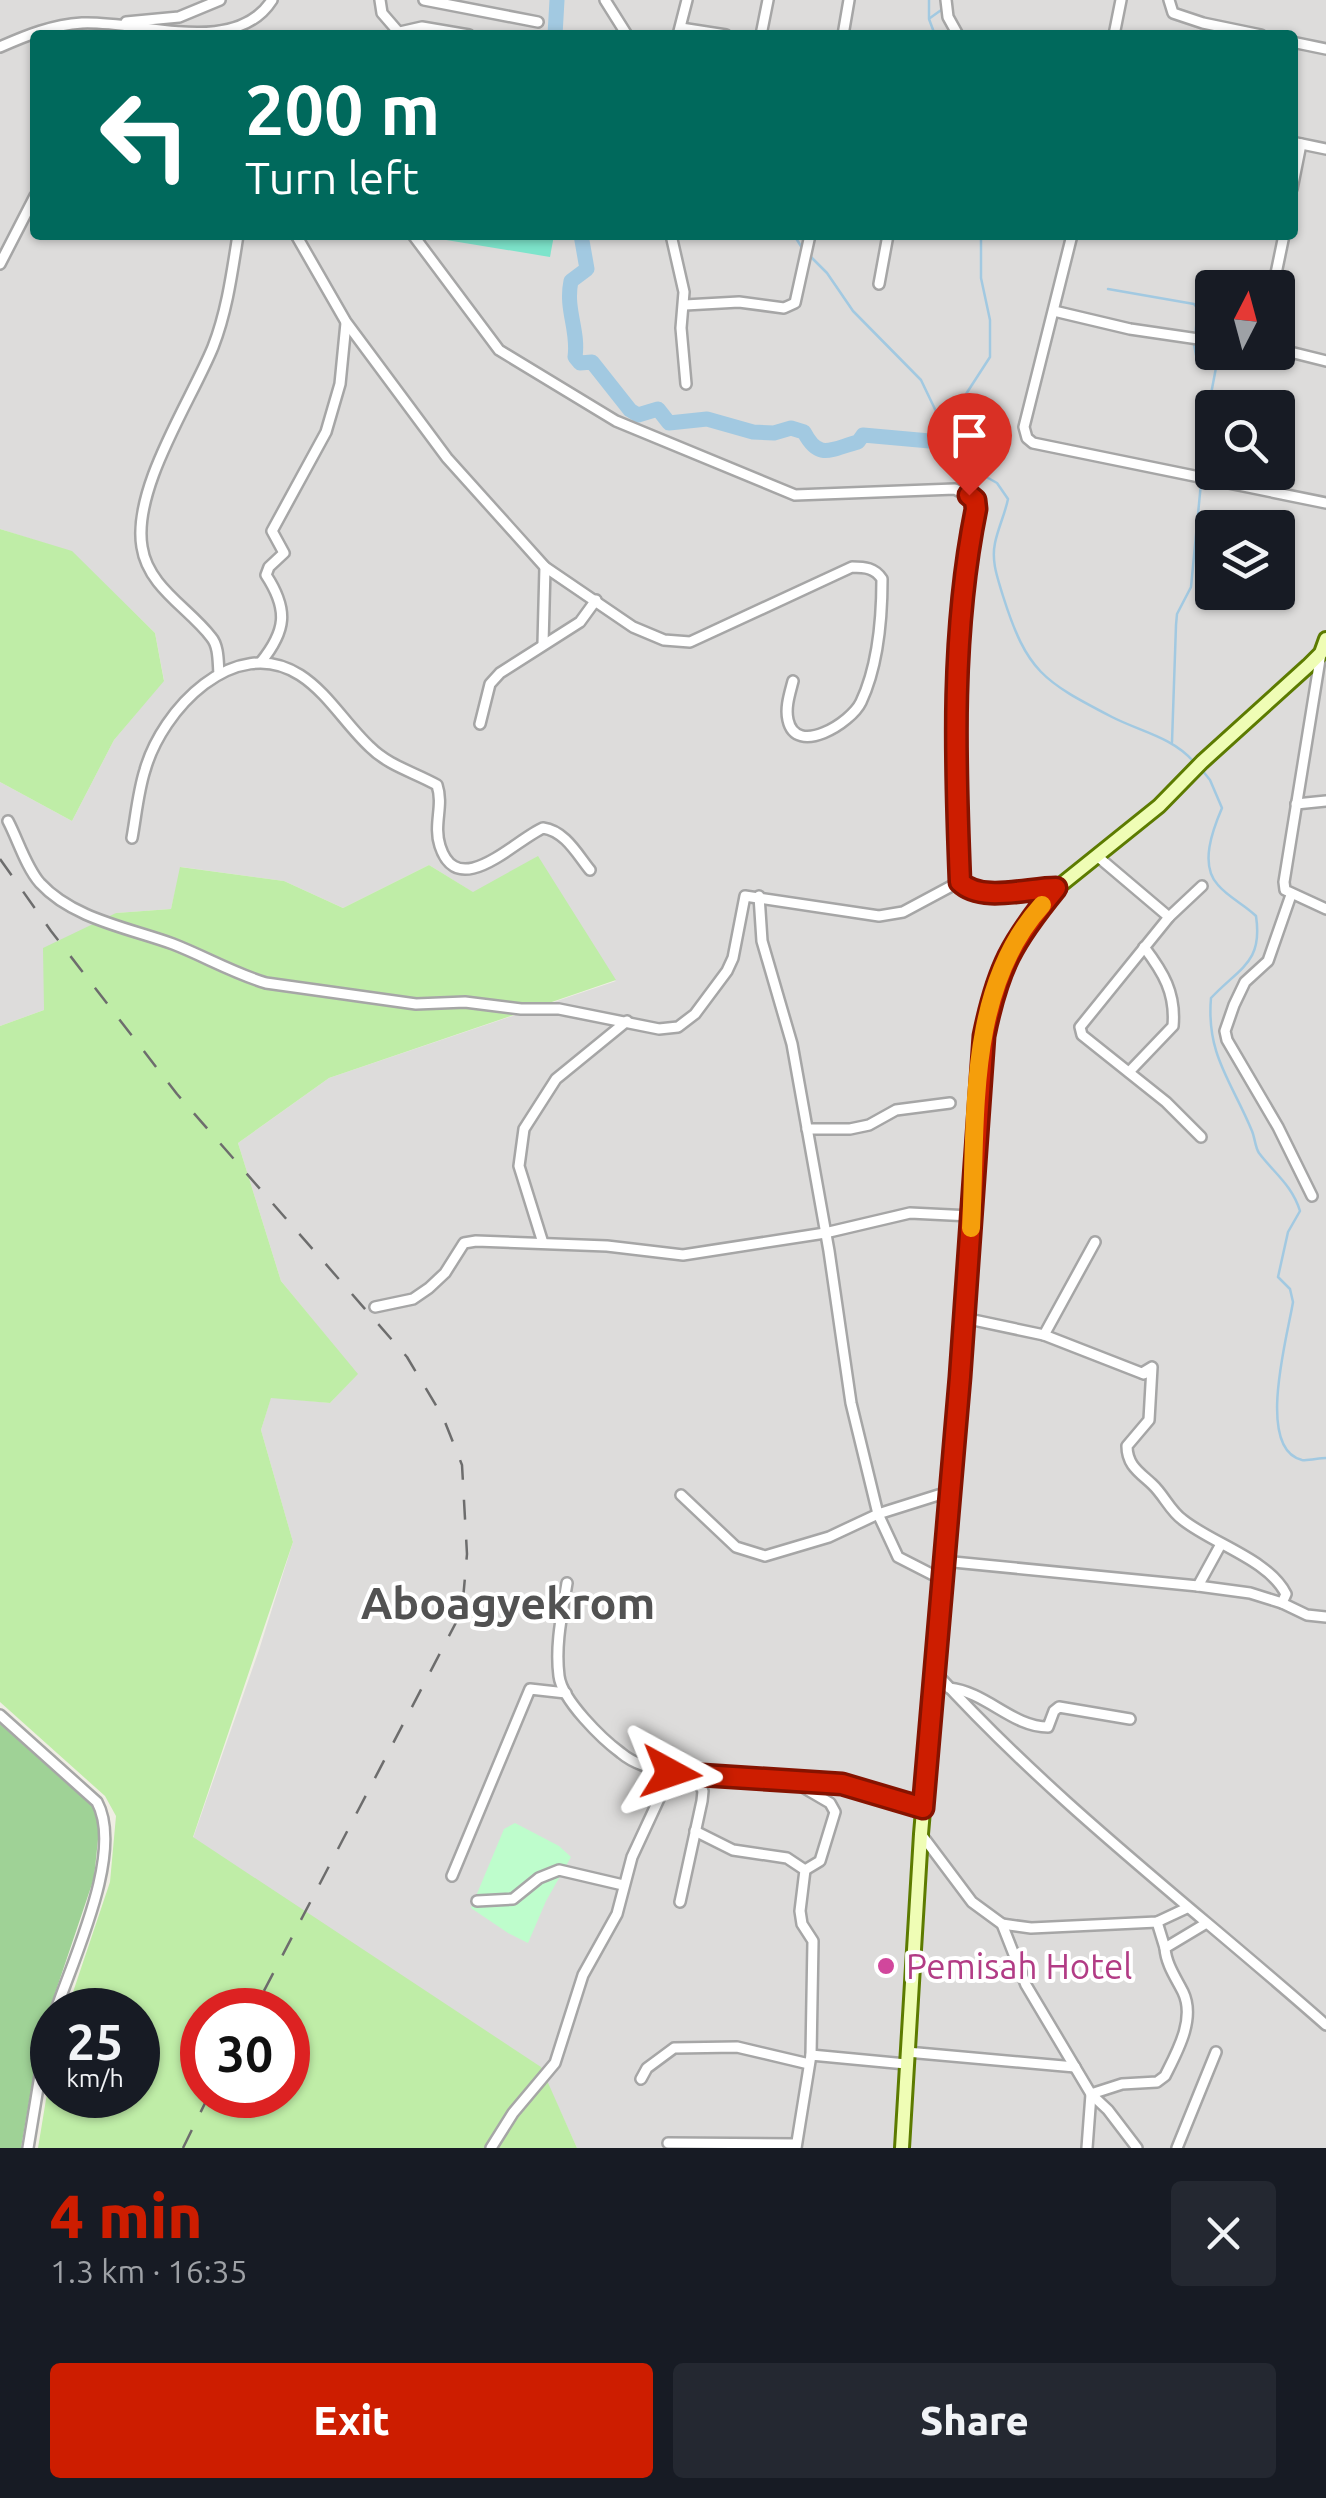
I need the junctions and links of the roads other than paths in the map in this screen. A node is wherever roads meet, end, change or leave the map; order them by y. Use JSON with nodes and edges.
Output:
{"nodes":[{"id":1,"x":220,"y":0,"type":"edge"},
{"id":2,"x":272,"y":0,"type":"edge"},
{"id":3,"x":380,"y":0,"type":"edge"},
{"id":4,"x":424,"y":0,"type":"edge"},
{"id":5,"x":604,"y":0,"type":"edge"},
{"id":6,"x":687,"y":0,"type":"edge"},
{"id":7,"x":768,"y":0,"type":"edge"},
{"id":8,"x":849,"y":0,"type":"edge"},
{"id":9,"x":946,"y":0,"type":"edge"},
{"id":10,"x":1120,"y":0,"type":"edge"},
{"id":11,"x":1169,"y":0,"type":"edge"},
{"id":12,"x":538,"y":22,"type":"dead end"},
{"id":13,"x":113,"y":23,"type":"junction"},
{"id":14,"x":1202,"y":23,"type":"junction"},
{"id":15,"x":44,"y":30,"type":"edge"},
{"id":16,"x":146,"y":30,"type":"edge"},
{"id":17,"x":232,"y":30,"type":"edge"},
{"id":18,"x":397,"y":30,"type":"edge"},
{"id":19,"x":623,"y":30,"type":"edge"},
{"id":20,"x":680,"y":30,"type":"edge"},
{"id":21,"x":762,"y":30,"type":"edge"},
{"id":22,"x":844,"y":30,"type":"edge"},
{"id":23,"x":955,"y":30,"type":"edge"},
{"id":24,"x":1115,"y":30,"type":"edge"},
{"id":25,"x":1201,"y":30,"type":"edge"},
{"id":26,"x":1233,"y":30,"type":"edge"},
{"id":27,"x":30,"y":35,"type":"edge"},
{"id":28,"x":1298,"y":43,"type":"edge"},
{"id":29,"x":0,"y":47,"type":"edge"},
{"id":30,"x":1326,"y":49,"type":"edge"},
{"id":31,"x":1298,"y":143,"type":"edge"},
{"id":32,"x":1326,"y":149,"type":"edge"},
{"id":33,"x":30,"y":206,"type":"edge"},
{"id":34,"x":237,"y":240,"type":"edge"},
{"id":35,"x":299,"y":240,"type":"edge"},
{"id":36,"x":417,"y":240,"type":"edge"},
{"id":37,"x":672,"y":240,"type":"edge"},
{"id":38,"x":809,"y":240,"type":"edge"},
{"id":39,"x":887,"y":240,"type":"edge"},
{"id":40,"x":1071,"y":240,"type":"edge"},
{"id":41,"x":1283,"y":240,"type":"edge"},
{"id":42,"x":0,"y":264,"type":"edge"},
{"id":43,"x":1277,"y":270,"type":"edge"},
{"id":44,"x":879,"y":284,"type":"dead end"},
{"id":45,"x":685,"y":305,"type":"junction"},
{"id":46,"x":1054,"y":311,"type":"junction"},
{"id":47,"x":346,"y":322,"type":"junction"},
{"id":48,"x":1195,"y":339,"type":"edge"},
{"id":49,"x":1295,"y":353,"type":"edge"},
{"id":50,"x":1326,"y":362,"type":"edge"},
{"id":51,"x":686,"y":384,"type":"dead end"},
{"id":52,"x":1326,"y":504,"type":"edge"},
{"id":53,"x":546,"y":567,"type":"junction"},
{"id":54,"x":596,"y":600,"type":"junction"},
{"id":55,"x":543,"y":644,"type":"junction"},
{"id":56,"x":1324,"y":646,"type":"edge"},
{"id":57,"x":260,"y":662,"type":"junction"},
{"id":58,"x":219,"y":674,"type":"junction"},
{"id":59,"x":1322,"y":677,"type":"edge"},
{"id":60,"x":794,"y":681,"type":"dead end"},
{"id":61,"x":1314,"y":709,"type":"junction"},
{"id":62,"x":1326,"y":712,"type":"edge"},
{"id":63,"x":480,"y":724,"type":"dead end"},
{"id":64,"x":1326,"y":801,"type":"edge"},
{"id":65,"x":1296,"y":804,"type":"junction"},
{"id":66,"x":8,"y":822,"type":"dead end"},
{"id":67,"x":132,"y":838,"type":"dead end"},
{"id":68,"x":1096,"y":856,"type":"junction"},
{"id":69,"x":590,"y":870,"type":"dead end"},
{"id":70,"x":960,"y":882,"type":"junction"},
{"id":71,"x":1202,"y":886,"type":"dead end"},
{"id":72,"x":1056,"y":888,"type":"junction"},
{"id":73,"x":1291,"y":895,"type":"junction"},
{"id":74,"x":760,"y":896,"type":"junction"},
{"id":75,"x":1326,"y":909,"type":"edge"},
{"id":76,"x":1169,"y":917,"type":"junction"},
{"id":77,"x":1144,"y":947,"type":"junction"},
{"id":78,"x":627,"y":1022,"type":"junction"},
{"id":79,"x":1129,"y":1072,"type":"junction"},
{"id":80,"x":950,"y":1103,"type":"dead end"},
{"id":81,"x":807,"y":1129,"type":"junction"},
{"id":82,"x":1202,"y":1136,"type":"dead end"},
{"id":83,"x":1312,"y":1196,"type":"dead end"},
{"id":84,"x":971,"y":1216,"type":"junction"},
{"id":85,"x":826,"y":1232,"type":"junction"},
{"id":86,"x":1095,"y":1242,"type":"dead end"},
{"id":87,"x":543,"y":1243,"type":"junction"},
{"id":88,"x":375,"y":1307,"type":"dead end"},
{"id":89,"x":964,"y":1318,"type":"junction"},
{"id":90,"x":1044,"y":1335,"type":"junction"},
{"id":91,"x":951,"y":1491,"type":"junction"},
{"id":92,"x":680,"y":1495,"type":"dead end"},
{"id":93,"x":878,"y":1514,"type":"junction"},
{"id":94,"x":1221,"y":1544,"type":"junction"},
{"id":95,"x":943,"y":1561,"type":"junction"},
{"id":96,"x":941,"y":1580,"type":"junction"},
{"id":97,"x":567,"y":1584,"type":"dead end"},
{"id":98,"x":1198,"y":1586,"type":"junction"},
{"id":99,"x":1282,"y":1603,"type":"junction"},
{"id":100,"x":1326,"y":1617,"type":"edge"},
{"id":101,"x":936,"y":1673,"type":"junction"},
{"id":102,"x":949,"y":1688,"type":"junction"},
{"id":103,"x":566,"y":1692,"type":"junction"},
{"id":104,"x":0,"y":1715,"type":"edge"},
{"id":105,"x":1130,"y":1718,"type":"dead end"},
{"id":106,"x":671,"y":1773,"type":"junction"},
{"id":107,"x":694,"y":1776,"type":"junction"},
{"id":108,"x":792,"y":1780,"type":"junction"},
{"id":109,"x":923,"y":1808,"type":"junction"},
{"id":110,"x":695,"y":1831,"type":"junction"},
{"id":111,"x":920,"y":1834,"type":"junction"},
{"id":112,"x":805,"y":1870,"type":"junction"},
{"id":113,"x":452,"y":1876,"type":"dead end"},
{"id":114,"x":623,"y":1885,"type":"junction"},
{"id":115,"x":477,"y":1901,"type":"dead end"},
{"id":116,"x":680,"y":1902,"type":"dead end"},
{"id":117,"x":1187,"y":1908,"type":"junction"},
{"id":118,"x":1157,"y":1922,"type":"junction"},
{"id":119,"x":1002,"y":1924,"type":"junction"},
{"id":120,"x":1205,"y":1924,"type":"junction"},
{"id":121,"x":1165,"y":1948,"type":"junction"},
{"id":122,"x":63,"y":1988,"type":"edge"},
{"id":123,"x":1326,"y":2025,"type":"edge"},
{"id":124,"x":1216,"y":2052,"type":"dead end"},
{"id":125,"x":907,"y":2058,"type":"junction"},
{"id":126,"x":810,"y":2059,"type":"junction"},
{"id":127,"x":1075,"y":2067,"type":"junction"},
{"id":128,"x":641,"y":2079,"type":"dead end"},
{"id":129,"x":1091,"y":2094,"type":"junction"},
{"id":130,"x":33,"y":2118,"type":"edge"},
{"id":131,"x":668,"y":2143,"type":"dead end"},
{"id":132,"x":796,"y":2146,"type":"edge"},
{"id":133,"x":28,"y":2148,"type":"edge"},
{"id":134,"x":490,"y":2148,"type":"edge"},
{"id":135,"x":902,"y":2148,"type":"edge"},
{"id":136,"x":1087,"y":2148,"type":"edge"},
{"id":137,"x":1137,"y":2148,"type":"edge"},
{"id":138,"x":1177,"y":2148,"type":"edge"}],
"edges":[{"from":1,"to":13,"type":"street"},
{"from":2,"to":17,"type":"street"},
{"from":3,"to":18,"type":"street"},
{"from":4,"to":12,"type":"street"},
{"from":5,"to":19,"type":"street"},
{"from":6,"to":20,"type":"street"},
{"from":7,"to":21,"type":"street"},
{"from":8,"to":22,"type":"street"},
{"from":9,"to":23,"type":"street"},
{"from":10,"to":24,"type":"street"},
{"from":11,"to":14,"type":"street"},
{"from":13,"to":15,"type":"street"},
{"from":13,"to":16,"type":"street"},
{"from":14,"to":25,"type":"street"},
{"from":14,"to":26,"type":"street"},
{"from":27,"to":29,"type":"street"},
{"from":28,"to":30,"type":"street"},
{"from":31,"to":32,"type":"street"},
{"from":33,"to":42,"type":"street"},
{"from":34,"to":58,"type":"street"},
{"from":35,"to":47,"type":"street"},
{"from":36,"to":70,"type":"street"},
{"from":37,"to":45,"type":"street"},
{"from":38,"to":45,"type":"street"},
{"from":39,"to":44,"type":"street"},
{"from":40,"to":46,"type":"street"},
{"from":41,"to":43,"type":"street"},
{"from":45,"to":51,"type":"street"},
{"from":46,"to":48,"type":"street"},
{"from":46,"to":52,"type":"street"},
{"from":47,"to":53,"type":"street"},
{"from":47,"to":57,"type":"street"},
{"from":49,"to":50,"type":"street"},
{"from":53,"to":54,"type":"street"},
{"from":53,"to":55,"type":"street"},
{"from":54,"to":55,"type":"street"},
{"from":54,"to":60,"type":"street"},
{"from":55,"to":63,"type":"street"},
{"from":56,"to":59,"type":"street"},
{"from":56,"to":68,"type":"street"},
{"from":57,"to":58,"type":"street"},
{"from":57,"to":69,"type":"street"},
{"from":58,"to":67,"type":"street"},
{"from":59,"to":61,"type":"street"},
{"from":61,"to":62,"type":"street"},
{"from":61,"to":65,"type":"street"},
{"from":64,"to":65,"type":"street"},
{"from":65,"to":73,"type":"street"},
{"from":66,"to":78,"type":"street"},
{"from":68,"to":72,"type":"street"},
{"from":68,"to":76,"type":"street"},
{"from":70,"to":72,"type":"street"},
{"from":70,"to":74,"type":"street"},
{"from":71,"to":76,"type":"street"},
{"from":72,"to":84,"type":"street"},
{"from":73,"to":75,"type":"street"},
{"from":73,"to":83,"type":"street"},
{"from":74,"to":78,"type":"street"},
{"from":74,"to":81,"type":"street"},
{"from":76,"to":77,"type":"street"},
{"from":77,"to":79,"type":"street"},
{"from":77,"to":79,"type":"street"},
{"from":78,"to":87,"type":"street"},
{"from":79,"to":82,"type":"street"},
{"from":80,"to":81,"type":"street"},
{"from":81,"to":85,"type":"street"},
{"from":84,"to":85,"type":"street"},
{"from":84,"to":89,"type":"street"},
{"from":85,"to":87,"type":"street"},
{"from":85,"to":93,"type":"street"},
{"from":86,"to":90,"type":"street"},
{"from":87,"to":88,"type":"street"},
{"from":89,"to":90,"type":"street"},
{"from":89,"to":91,"type":"street"},
{"from":90,"to":94,"type":"street"},
{"from":91,"to":93,"type":"street"},
{"from":91,"to":95,"type":"street"},
{"from":92,"to":93,"type":"street"},
{"from":93,"to":96,"type":"street"},
{"from":94,"to":98,"type":"street"},
{"from":94,"to":99,"type":"street"},
{"from":95,"to":96,"type":"street"},
{"from":95,"to":98,"type":"street"},
{"from":96,"to":101,"type":"street"},
{"from":97,"to":103,"type":"street"},
{"from":98,"to":99,"type":"street"},
{"from":99,"to":100,"type":"street"},
{"from":101,"to":102,"type":"street"},
{"from":101,"to":109,"type":"street"},
{"from":102,"to":105,"type":"street"},
{"from":102,"to":117,"type":"street"},
{"from":103,"to":106,"type":"street"},
{"from":103,"to":113,"type":"street"},
{"from":104,"to":122,"type":"street"},
{"from":106,"to":107,"type":"street"},
{"from":106,"to":114,"type":"street"},
{"from":107,"to":108,"type":"street"},
{"from":107,"to":110,"type":"street"},
{"from":108,"to":109,"type":"street"},
{"from":108,"to":112,"type":"street"},
{"from":109,"to":111,"type":"street"},
{"from":110,"to":112,"type":"street"},
{"from":110,"to":116,"type":"street"},
{"from":111,"to":119,"type":"street"},
{"from":111,"to":125,"type":"street"},
{"from":112,"to":126,"type":"street"},
{"from":114,"to":115,"type":"street"},
{"from":114,"to":134,"type":"street"},
{"from":117,"to":118,"type":"street"},
{"from":117,"to":120,"type":"street"},
{"from":118,"to":119,"type":"street"},
{"from":118,"to":121,"type":"street"},
{"from":119,"to":127,"type":"street"},
{"from":120,"to":121,"type":"street"},
{"from":120,"to":123,"type":"street"},
{"from":121,"to":129,"type":"street"},
{"from":124,"to":138,"type":"street"},
{"from":125,"to":126,"type":"street"},
{"from":125,"to":127,"type":"street"},
{"from":125,"to":135,"type":"street"},
{"from":126,"to":128,"type":"street"},
{"from":126,"to":132,"type":"street"},
{"from":127,"to":129,"type":"street"},
{"from":129,"to":136,"type":"street"},
{"from":129,"to":137,"type":"street"},
{"from":130,"to":133,"type":"street"},
{"from":131,"to":132,"type":"street"}]}
